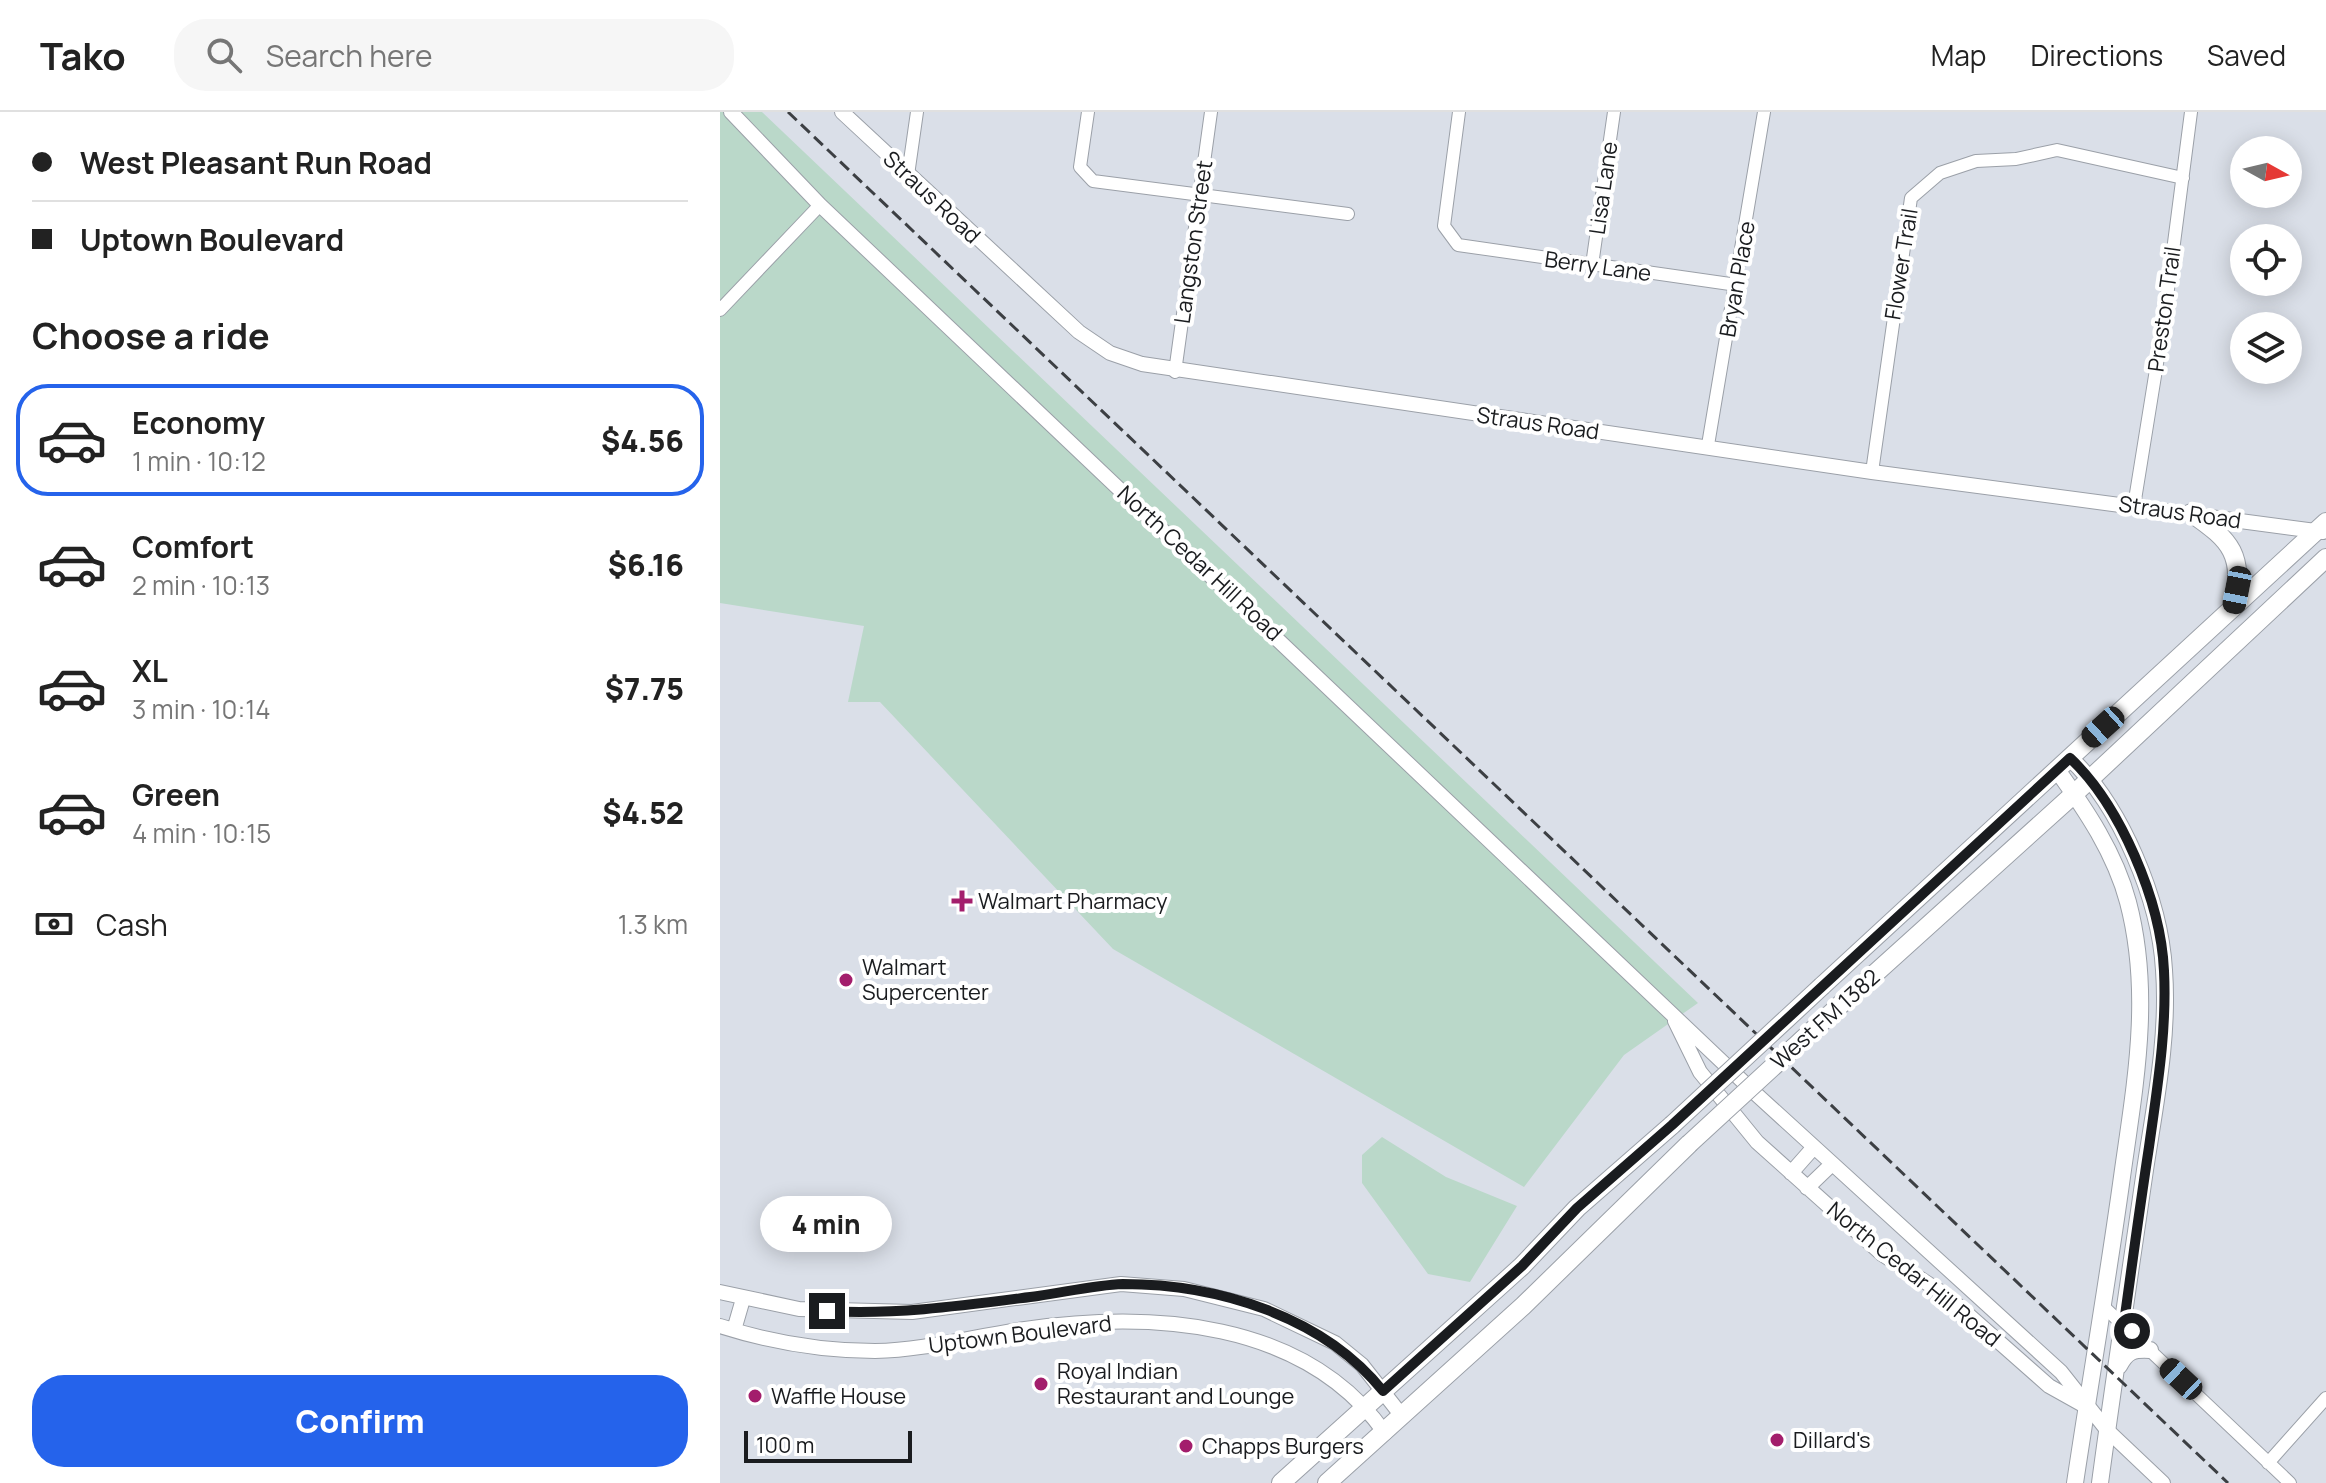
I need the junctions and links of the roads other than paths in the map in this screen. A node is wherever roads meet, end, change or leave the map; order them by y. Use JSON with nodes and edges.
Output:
{"nodes":[{"id":1,"x":731,"y":112,"type":"edge"},
{"id":2,"x":842,"y":112,"type":"edge"},
{"id":3,"x":917,"y":112,"type":"edge"},
{"id":4,"x":1088,"y":112,"type":"edge"},
{"id":5,"x":1211,"y":112,"type":"edge"},
{"id":6,"x":1459,"y":112,"type":"edge"},
{"id":7,"x":1614,"y":112,"type":"edge"},
{"id":8,"x":1764,"y":112,"type":"edge"},
{"id":9,"x":2191,"y":112,"type":"edge"},
{"id":10,"x":908,"y":175,"type":"junction"},
{"id":11,"x":2183,"y":178,"type":"junction"},
{"id":12,"x":1200,"y":195,"type":"junction"},
{"id":13,"x":820,"y":205,"type":"junction"},
{"id":14,"x":1348,"y":214,"type":"dead end"},
{"id":15,"x":1592,"y":265,"type":"junction"},
{"id":16,"x":1737,"y":285,"type":"junction"},
{"id":17,"x":720,"y":310,"type":"edge"},
{"id":18,"x":1175,"y":372,"type":"junction"},
{"id":19,"x":1708,"y":445,"type":"junction"},
{"id":20,"x":1872,"y":472,"type":"junction"},
{"id":21,"x":2134,"y":506,"type":"junction"},
{"id":22,"x":2191,"y":513,"type":"junction"},
{"id":23,"x":2323,"y":528,"type":"edge"},
{"id":24,"x":2326,"y":558,"type":"edge"},
{"id":25,"x":2234,"y":606,"type":"junction"},
{"id":26,"x":2063,"y":764,"type":"junction"},
{"id":27,"x":2091,"y":777,"type":"junction"},
{"id":28,"x":2074,"y":794,"type":"junction"},
{"id":29,"x":1670,"y":1011,"type":"junction"},
{"id":30,"x":1814,"y":1147,"type":"junction"},
{"id":31,"x":1832,"y":1164,"type":"junction"},
{"id":32,"x":1791,"y":1173,"type":"junction"},
{"id":33,"x":1807,"y":1188,"type":"junction"},
{"id":34,"x":720,"y":1292,"type":"edge"},
{"id":35,"x":743,"y":1299,"type":"junction"},
{"id":36,"x":2104,"y":1307,"type":"junction"},
{"id":37,"x":2124,"y":1323,"type":"junction"},
{"id":38,"x":727,"y":1328,"type":"edge"},
{"id":39,"x":2150,"y":1350,"type":"junction"},
{"id":40,"x":2114,"y":1375,"type":"junction"},
{"id":41,"x":1383,"y":1391,"type":"junction"},
{"id":42,"x":2326,"y":1398,"type":"edge"},
{"id":43,"x":1366,"y":1406,"type":"junction"},
{"id":44,"x":2086,"y":1407,"type":"junction"},
{"id":45,"x":1402,"y":1416,"type":"junction"},
{"id":46,"x":2107,"y":1430,"type":"junction"},
{"id":47,"x":1385,"y":1433,"type":"junction"},
{"id":48,"x":2268,"y":1463,"type":"junction"},
{"id":49,"x":1281,"y":1483,"type":"edge"},
{"id":50,"x":1327,"y":1483,"type":"edge"},
{"id":51,"x":2075,"y":1483,"type":"edge"},
{"id":52,"x":2100,"y":1483,"type":"edge"},
{"id":53,"x":2163,"y":1483,"type":"edge"},
{"id":54,"x":2290,"y":1483,"type":"edge"}],
"edges":[{"from":1,"to":13,"type":"street","name":"North Cedar Hill Road"},
{"from":2,"to":10,"type":"street","name":"Straus Road"},
{"from":3,"to":10,"type":"street"},
{"from":4,"to":12,"type":"street"},
{"from":5,"to":12,"type":"street","name":"Langston Street"},
{"from":6,"to":15,"type":"street","name":"Berry Lane"},
{"from":7,"to":15,"type":"street","name":"Lisa Lane"},
{"from":8,"to":16,"type":"street","name":"Bryan Place"},
{"from":9,"to":11,"type":"street","name":"Preston Trail"},
{"from":10,"to":18,"type":"street","name":"Straus Road"},
{"from":11,"to":20,"type":"street","name":"Flower Trail"},
{"from":11,"to":21,"type":"street","name":"Preston Trail"},
{"from":12,"to":14,"type":"street"},
{"from":12,"to":18,"type":"street","name":"Langston Street"},
{"from":13,"to":17,"type":"street"},
{"from":13,"to":29,"type":"street","name":"North Cedar Hill Road"},
{"from":15,"to":16,"type":"street","name":"Berry Lane"},
{"from":16,"to":19,"type":"street","name":"Bryan Place"},
{"from":18,"to":19,"type":"street","name":"Straus Road"},
{"from":19,"to":20,"type":"street","name":"Straus Road"},
{"from":20,"to":21,"type":"street","name":"Straus Road"},
{"from":21,"to":22,"type":"street","name":"Straus Road"},
{"from":22,"to":23,"type":"street","name":"Straus Road"},
{"from":22,"to":25,"type":"main road"},
{"from":23,"to":25,"type":"main road","name":"West FM 1382"},
{"from":24,"to":27,"type":"main road","name":"West FM 1382"},
{"from":25,"to":26,"type":"main road","name":"West FM 1382"},
{"from":26,"to":27,"type":"main road"},
{"from":26,"to":28,"type":"main road"},
{"from":26,"to":41,"type":"main road","name":"West FM 1382","bridge":true},
{"from":27,"to":28,"type":"main road","name":"West FM 1382"},
{"from":27,"to":37,"type":"main road"},
{"from":28,"to":36,"type":"main road"},
{"from":28,"to":45,"type":"main road","name":"West FM 1382","bridge":true},
{"from":29,"to":30,"type":"street","name":"North Cedar Hill Road"},
{"from":29,"to":32,"type":"street","name":"North Cedar Hill Road"},
{"from":30,"to":31,"type":"street","name":"North Cedar Hill Road"},
{"from":30,"to":32,"type":"street"},
{"from":31,"to":33,"type":"street"},
{"from":31,"to":44,"type":"street","name":"North Cedar Hill Road"},
{"from":32,"to":33,"type":"street","name":"North Cedar Hill Road"},
{"from":33,"to":44,"type":"street","name":"North Cedar Hill Road"},
{"from":34,"to":35,"type":"street","name":"Uptown Boulevard"},
{"from":35,"to":38,"type":"street"},
{"from":35,"to":41,"type":"street","name":"Uptown Boulevard"},
{"from":36,"to":37,"type":"street"},
{"from":36,"to":44,"type":"main road"},
{"from":37,"to":39,"type":"street"},
{"from":37,"to":40,"type":"main road"},
{"from":38,"to":43,"type":"street","name":"Uptown Boulevard"},
{"from":39,"to":40,"type":"main road"},
{"from":39,"to":48,"type":"street"},
{"from":40,"to":46,"type":"main road"},
{"from":41,"to":43,"type":"main road","name":"West FM 1382"},
{"from":41,"to":45,"type":"street","name":"Uptown Boulevard"},
{"from":42,"to":48,"type":"street"},
{"from":43,"to":47,"type":"street","name":"Uptown Boulevard"},
{"from":43,"to":49,"type":"main road","name":"West FM 1382"},
{"from":44,"to":46,"type":"street","name":"North Cedar Hill Road"},
{"from":44,"to":51,"type":"main road"},
{"from":45,"to":47,"type":"main road","name":"West FM 1382"},
{"from":46,"to":52,"type":"main road"},
{"from":46,"to":53,"type":"street","name":"North Cedar Hill Road"},
{"from":47,"to":50,"type":"main road","name":"West FM 1382"},
{"from":48,"to":54,"type":"street"}]}
